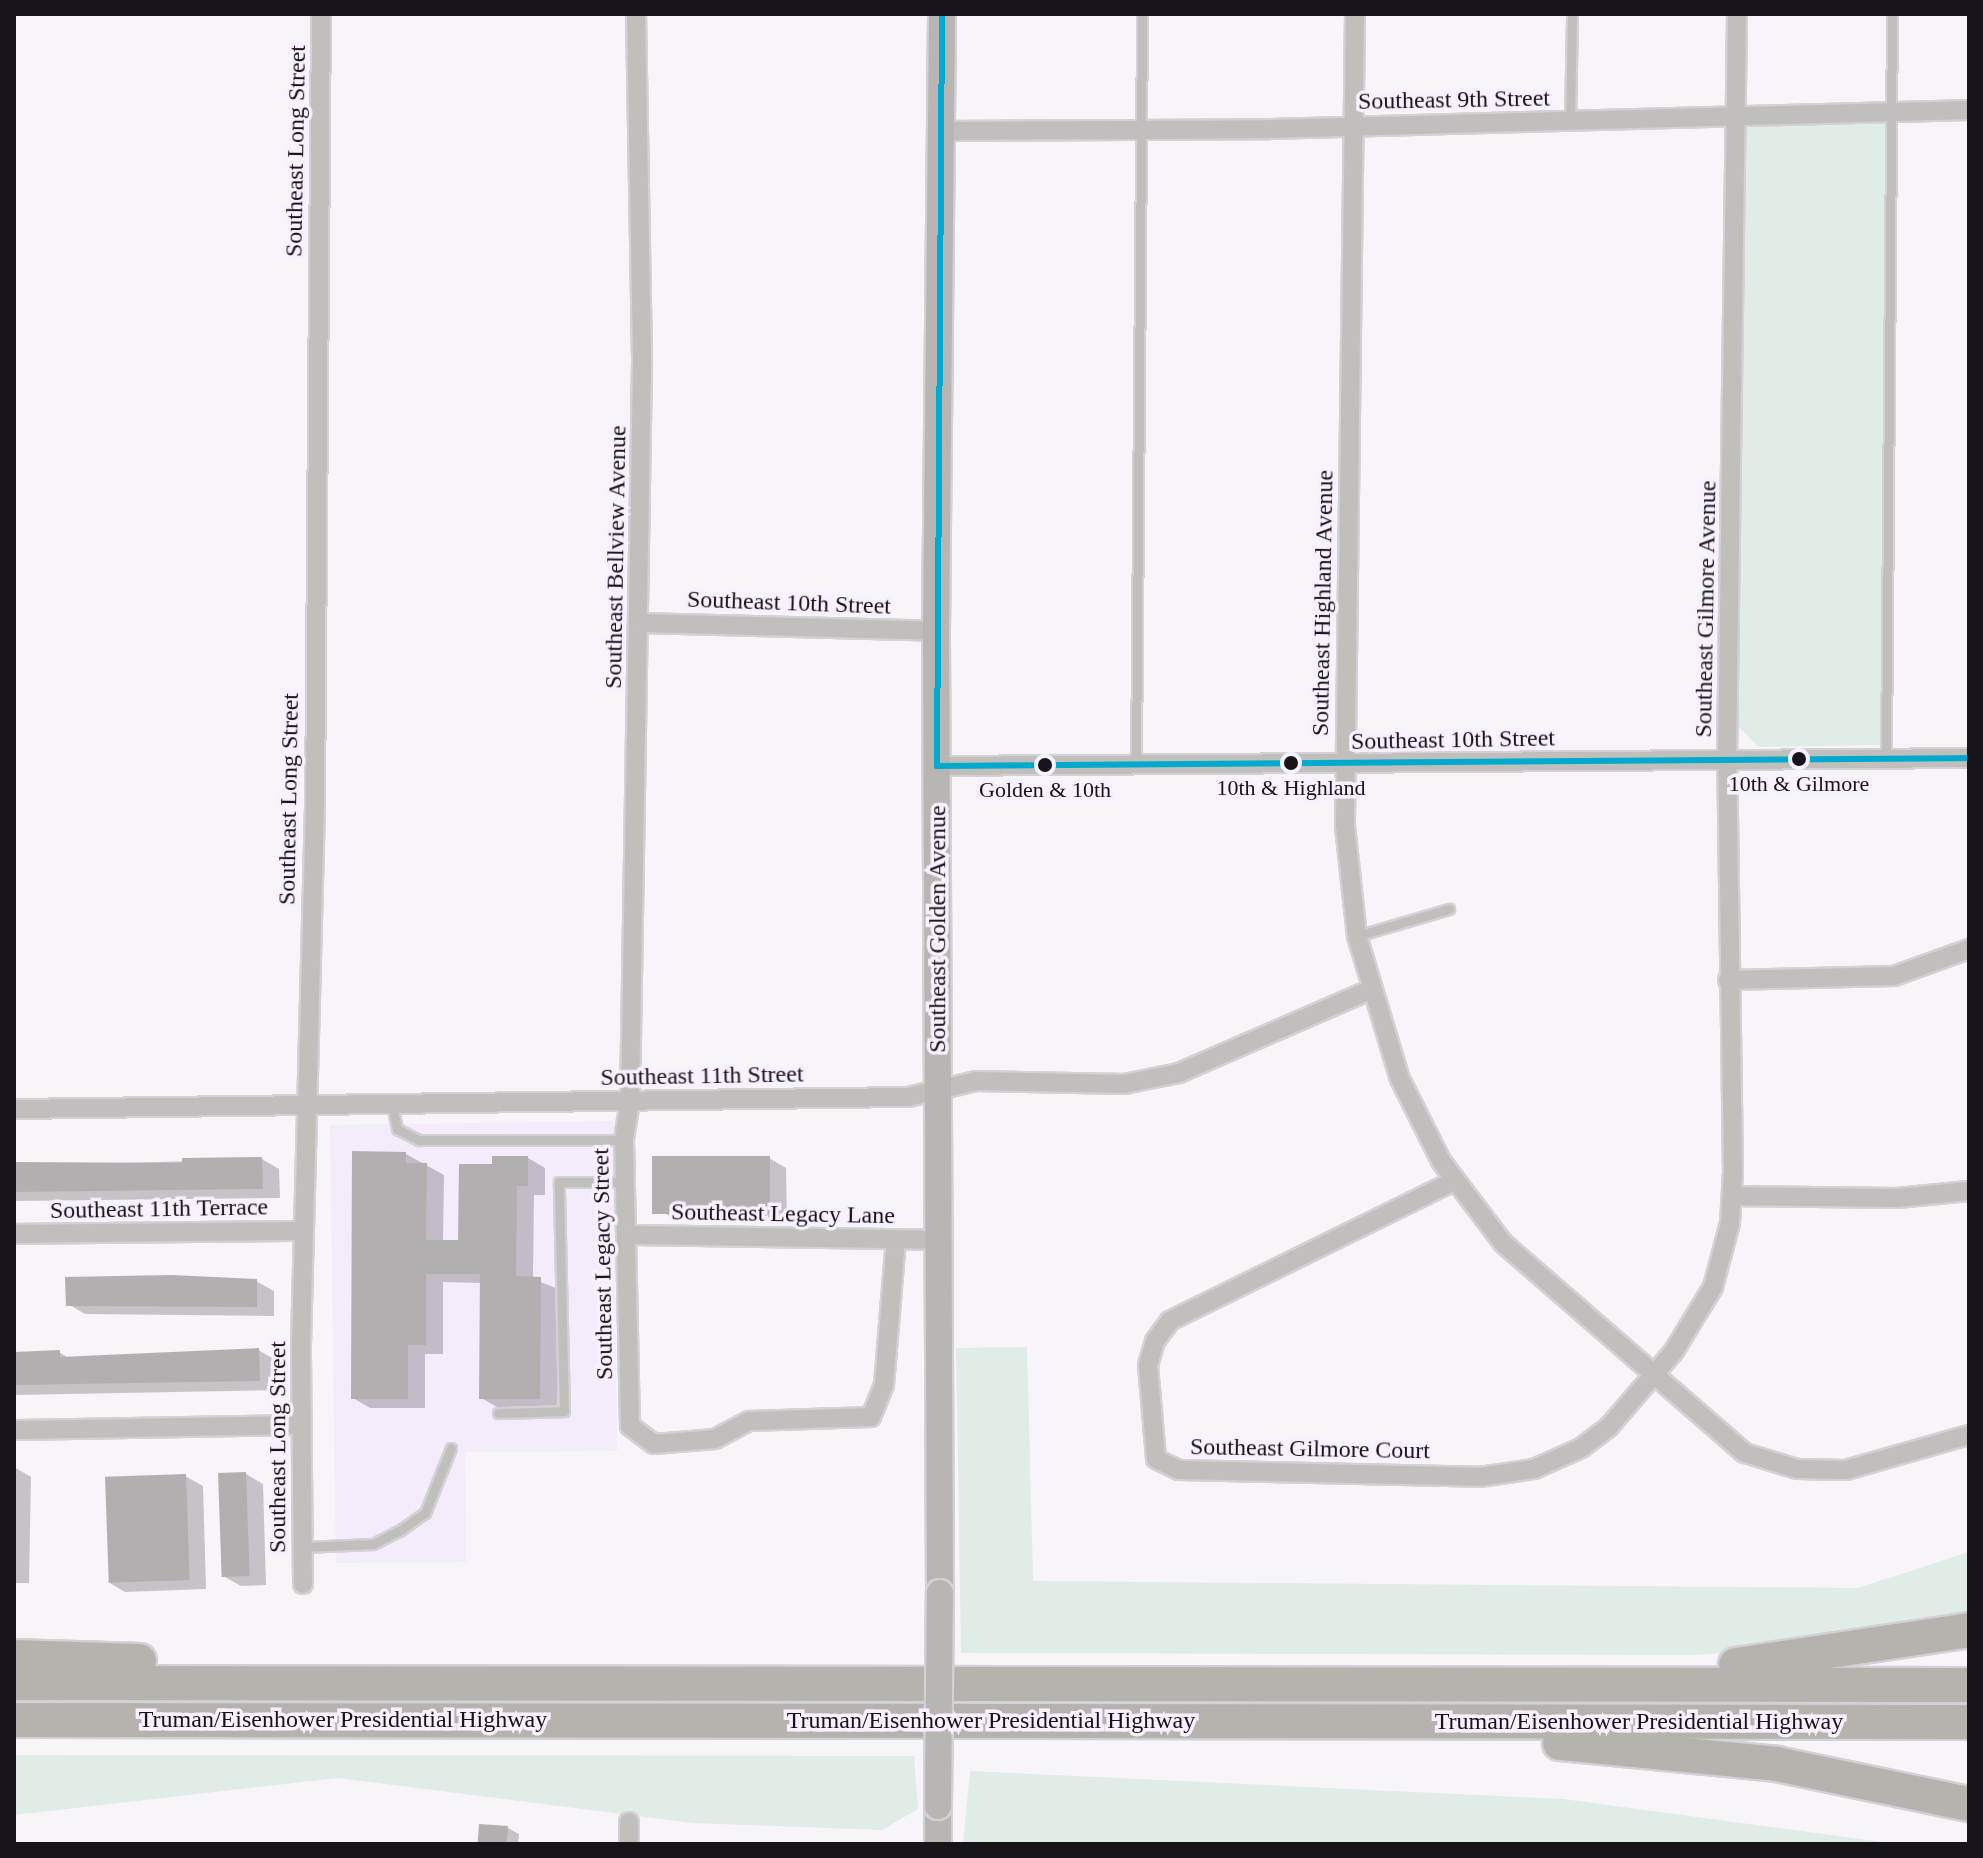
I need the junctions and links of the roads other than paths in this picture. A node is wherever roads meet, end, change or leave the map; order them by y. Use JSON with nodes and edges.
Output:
{"nodes":[{"id":1,"x":321,"y":14,"type":"edge"},
{"id":2,"x":636,"y":14,"type":"edge"},
{"id":3,"x":942,"y":14,"type":"edge"},
{"id":4,"x":1142,"y":14,"type":"edge"},
{"id":5,"x":1355,"y":14,"type":"edge"},
{"id":6,"x":1572,"y":14,"type":"edge"},
{"id":7,"x":1737,"y":14,"type":"edge"},
{"id":8,"x":1892,"y":14,"type":"edge"},
{"id":9,"x":1969,"y":110,"type":"edge"},
{"id":10,"x":1889,"y":112,"type":"junction"},
{"id":11,"x":1736,"y":117,"type":"junction"},
{"id":12,"x":1570,"y":121,"type":"junction"},
{"id":13,"x":1354,"y":127,"type":"junction"},
{"id":14,"x":1142,"y":130,"type":"junction"},
{"id":15,"x":940,"y":131,"type":"junction"},
{"id":16,"x":640,"y":623,"type":"junction"},
{"id":17,"x":936,"y":631,"type":"junction"},
{"id":18,"x":1886,"y":758,"type":"junction"},
{"id":19,"x":1969,"y":758,"type":"edge"},
{"id":20,"x":1727,"y":759,"type":"junction"},
{"id":21,"x":1136,"y":765,"type":"junction"},
{"id":22,"x":1344,"y":765,"type":"junction"},
{"id":23,"x":937,"y":766,"type":"junction"},
{"id":24,"x":1449,"y":909,"type":"dead end"},
{"id":25,"x":1357,"y":936,"type":"junction"},
{"id":26,"x":1969,"y":949,"type":"edge"},
{"id":27,"x":1728,"y":980,"type":"junction"},
{"id":28,"x":1370,"y":990,"type":"junction"},
{"id":29,"x":939,"y":1091,"type":"junction"},
{"id":30,"x":630,"y":1101,"type":"junction"},
{"id":31,"x":392,"y":1105,"type":"junction"},
{"id":32,"x":305,"y":1106,"type":"junction"},
{"id":33,"x":14,"y":1109,"type":"edge"},
{"id":34,"x":624,"y":1140,"type":"junction"},
{"id":35,"x":1454,"y":1181,"type":"junction"},
{"id":36,"x":625,"y":1182,"type":"junction"},
{"id":37,"x":1969,"y":1191,"type":"edge"},
{"id":38,"x":1733,"y":1196,"type":"junction"},
{"id":39,"x":304,"y":1231,"type":"junction"},
{"id":40,"x":14,"y":1234,"type":"edge"},
{"id":41,"x":626,"y":1235,"type":"junction"},
{"id":42,"x":896,"y":1240,"type":"junction"},
{"id":43,"x":940,"y":1240,"type":"junction"},
{"id":44,"x":1652,"y":1376,"type":"junction"},
{"id":45,"x":498,"y":1413,"type":"dead end"},
{"id":46,"x":302,"y":1425,"type":"junction"},
{"id":47,"x":14,"y":1430,"type":"edge"},
{"id":48,"x":1969,"y":1435,"type":"edge"},
{"id":49,"x":451,"y":1448,"type":"dead end"},
{"id":50,"x":303,"y":1547,"type":"junction"},
{"id":51,"x":303,"y":1584,"type":"dead end"},
{"id":52,"x":1969,"y":1630,"type":"edge"},
{"id":53,"x":14,"y":1657,"type":"edge"},
{"id":54,"x":14,"y":1683,"type":"edge"},
{"id":55,"x":390,"y":1683,"type":"junction"},
{"id":56,"x":1498,"y":1685,"type":"junction"},
{"id":57,"x":1969,"y":1685,"type":"edge"},
{"id":58,"x":14,"y":1720,"type":"edge"},
{"id":59,"x":1260,"y":1721,"type":"junction"},
{"id":60,"x":1969,"y":1722,"type":"edge"},
{"id":61,"x":1969,"y":1804,"type":"edge"},
{"id":62,"x":629,"y":1822,"type":"dead end"},
{"id":63,"x":629,"y":1844,"type":"edge"},
{"id":64,"x":938,"y":1844,"type":"edge"}],
"edges":[{"from":1,"to":32,"type":"street","name":"Southeast Long Street"},
{"from":2,"to":16,"type":"street","name":"Southeast Bellview Avenue"},
{"from":3,"to":15,"type":"street","name":"Southeast Golden Avenue"},
{"from":4,"to":14,"type":"lane"},
{"from":5,"to":13,"type":"street","name":"Southeast Highland Avenue"},
{"from":6,"to":12,"type":"lane"},
{"from":7,"to":11,"type":"street","name":"Southeast Gilmore Avenue"},
{"from":8,"to":10,"type":"lane"},
{"from":9,"to":10,"type":"street","name":"Southeast 9th Street"},
{"from":10,"to":11,"type":"street","name":"Southeast 9th Street"},
{"from":10,"to":18,"type":"lane"},
{"from":11,"to":12,"type":"street","name":"Southeast 9th Street"},
{"from":11,"to":20,"type":"street","name":"Southeast Gilmore Avenue"},
{"from":12,"to":13,"type":"street","name":"Southeast 9th Street"},
{"from":13,"to":14,"type":"street","name":"Southeast 9th Street"},
{"from":13,"to":22,"type":"street","name":"Southeast Highland Avenue"},
{"from":14,"to":15,"type":"street","name":"Southeast 9th Street"},
{"from":14,"to":21,"type":"lane"},
{"from":15,"to":17,"type":"street","name":"Southeast Golden Avenue"},
{"from":16,"to":17,"type":"street","name":"Southeast 10th Street"},
{"from":16,"to":30,"type":"street","name":"Southeast Bellview Avenue"},
{"from":17,"to":23,"type":"street","name":"Southeast Golden Avenue"},
{"from":18,"to":19,"type":"street","name":"Southeast 10th Street"},
{"from":18,"to":20,"type":"street","name":"Southeast 10th Street"},
{"from":20,"to":22,"type":"street","name":"Southeast 10th Street"},
{"from":20,"to":27,"type":"street","name":"Southeast Gilmore Avenue"},
{"from":21,"to":22,"type":"street","name":"Southeast 10th Street"},
{"from":21,"to":23,"type":"street","name":"Southeast 10th Street"},
{"from":22,"to":25,"type":"street","name":"Southeast Highland Avenue"},
{"from":23,"to":29,"type":"street","name":"Southeast Golden Avenue"},
{"from":24,"to":25,"type":"lane"},
{"from":25,"to":28,"type":"street","name":"Southeast Highland Avenue"},
{"from":26,"to":27,"type":"street"},
{"from":27,"to":38,"type":"street","name":"Southeast Gilmore Avenue"},
{"from":28,"to":29,"type":"street","name":"Southeast 11th Street"},
{"from":28,"to":35,"type":"street","name":"Southeast Highland Avenue"},
{"from":29,"to":30,"type":"street","name":"Southeast 11th Street"},
{"from":29,"to":43,"type":"street","name":"Southeast Golden Avenue"},
{"from":30,"to":31,"type":"street","name":"Southeast 11th Street"},
{"from":30,"to":34,"type":"street","name":"Southeast Legacy Street"},
{"from":31,"to":32,"type":"street","name":"Southeast 11th Street"},
{"from":31,"to":34,"type":"lane"},
{"from":32,"to":33,"type":"street","name":"Southeast 11th Street"},
{"from":32,"to":39,"type":"street","name":"Southeast Long Street"},
{"from":34,"to":36,"type":"street","name":"Southeast Legacy Street"},
{"from":35,"to":44,"type":"street","name":"Southeast Highland Avenue"},
{"from":35,"to":44,"type":"street","name":"Southeast Gilmore Court"},
{"from":36,"to":41,"type":"street","name":"Southeast Legacy Street"},
{"from":36,"to":45,"type":"lane"},
{"from":37,"to":38,"type":"street"},
{"from":38,"to":44,"type":"street","name":"Southeast Gilmore Avenue"},
{"from":39,"to":40,"type":"street","name":"Southeast 11th Terrace"},
{"from":39,"to":46,"type":"street","name":"Southeast Long Street"},
{"from":41,"to":42,"type":"street","name":"Southeast Legacy Lane"},
{"from":41,"to":42,"type":"street","name":"Southeast Legacy Street"},
{"from":42,"to":43,"type":"street","name":"Southeast Legacy Lane"},
{"from":43,"to":64,"type":"street","name":"Southeast Golden Avenue","bridge":true},
{"from":44,"to":48,"type":"street","name":"Southeast Highland Avenue"},
{"from":46,"to":47,"type":"street"},
{"from":46,"to":50,"type":"street","name":"Southeast Long Street"},
{"from":49,"to":50,"type":"lane"},
{"from":50,"to":51,"type":"street","name":"Southeast Long Street"},
{"from":52,"to":56,"type":"highway"},
{"from":53,"to":55,"type":"highway"},
{"from":54,"to":55,"type":"highway","name":"Truman/Eisenhower Presidential Highway"},
{"from":55,"to":56,"type":"highway","name":"Truman/Eisenhower Presidential Highway"},
{"from":56,"to":57,"type":"highway","name":"Truman/Eisenhower Presidential Highway"},
{"from":58,"to":59,"type":"highway","name":"Truman/Eisenhower Presidential Highway"},
{"from":59,"to":60,"type":"highway","name":"Truman/Eisenhower Presidential Highway"},
{"from":59,"to":61,"type":"highway"},
{"from":62,"to":63,"type":"street"}]}
